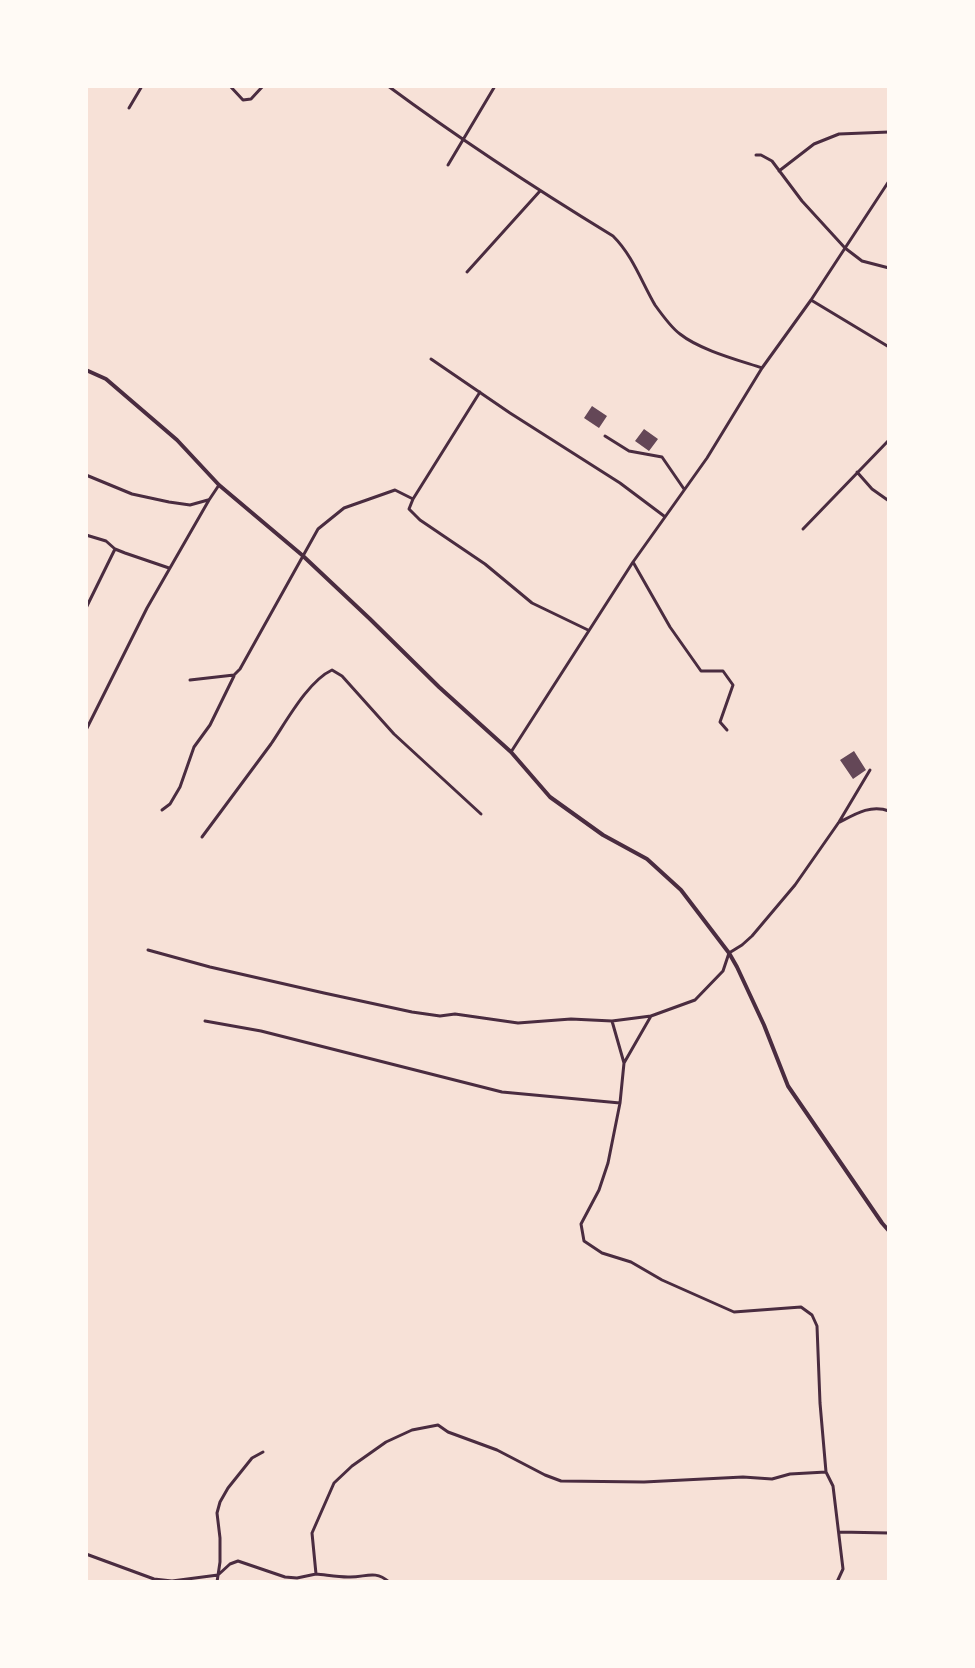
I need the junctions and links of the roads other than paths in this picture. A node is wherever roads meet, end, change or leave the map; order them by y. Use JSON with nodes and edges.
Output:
{"nodes":[{"id":1,"x":142,"y":86,"type":"edge"},
{"id":2,"x":230,"y":86,"type":"edge"},
{"id":3,"x":263,"y":86,"type":"edge"},
{"id":4,"x":388,"y":86,"type":"edge"},
{"id":5,"x":399,"y":86,"type":"edge"},
{"id":6,"x":495,"y":86,"type":"edge"},
{"id":7,"x":396,"y":92,"type":"junction"},
{"id":8,"x":129,"y":108,"type":"dead end"},
{"id":9,"x":889,"y":132,"type":"edge"},
{"id":10,"x":463,"y":140,"type":"junction"},
{"id":11,"x":756,"y":156,"type":"dead end"},
{"id":12,"x":448,"y":165,"type":"dead end"},
{"id":13,"x":779,"y":171,"type":"junction"},
{"id":14,"x":889,"y":181,"type":"edge"},
{"id":15,"x":540,"y":192,"type":"junction"},
{"id":16,"x":845,"y":248,"type":"junction"},
{"id":17,"x":889,"y":268,"type":"edge"},
{"id":18,"x":467,"y":272,"type":"dead end"},
{"id":19,"x":811,"y":300,"type":"junction"},
{"id":20,"x":889,"y":347,"type":"edge"},
{"id":21,"x":431,"y":359,"type":"dead end"},
{"id":22,"x":762,"y":368,"type":"junction"},
{"id":23,"x":86,"y":370,"type":"edge"},
{"id":24,"x":480,"y":392,"type":"junction"},
{"id":25,"x":605,"y":436,"type":"dead end"},
{"id":26,"x":889,"y":440,"type":"edge"},
{"id":27,"x":858,"y":472,"type":"junction"},
{"id":28,"x":86,"y":475,"type":"edge"},
{"id":29,"x":219,"y":485,"type":"junction"},
{"id":30,"x":684,"y":489,"type":"junction"},
{"id":31,"x":413,"y":499,"type":"junction"},
{"id":32,"x":209,"y":500,"type":"junction"},
{"id":33,"x":889,"y":501,"type":"edge"},
{"id":34,"x":664,"y":516,"type":"junction"},
{"id":35,"x":803,"y":529,"type":"dead end"},
{"id":36,"x":86,"y":535,"type":"edge"},
{"id":37,"x":115,"y":549,"type":"junction"},
{"id":38,"x":302,"y":555,"type":"junction"},
{"id":39,"x":633,"y":562,"type":"junction"},
{"id":40,"x":169,"y":568,"type":"junction"},
{"id":41,"x":86,"y":608,"type":"edge"},
{"id":42,"x":589,"y":630,"type":"junction"},
{"id":43,"x":234,"y":675,"type":"junction"},
{"id":44,"x":190,"y":680,"type":"dead end"},
{"id":45,"x":86,"y":730,"type":"edge"},
{"id":46,"x":727,"y":730,"type":"dead end"},
{"id":47,"x":511,"y":752,"type":"junction"},
{"id":48,"x":870,"y":770,"type":"dead end"},
{"id":49,"x":162,"y":810,"type":"dead end"},
{"id":50,"x":889,"y":811,"type":"edge"},
{"id":51,"x":481,"y":814,"type":"dead end"},
{"id":52,"x":838,"y":822,"type":"junction"},
{"id":53,"x":202,"y":837,"type":"dead end"},
{"id":54,"x":148,"y":950,"type":"dead end"},
{"id":55,"x":729,"y":953,"type":"junction"},
{"id":56,"x":651,"y":1016,"type":"junction"},
{"id":57,"x":205,"y":1021,"type":"dead end"},
{"id":58,"x":612,"y":1021,"type":"junction"},
{"id":59,"x":624,"y":1063,"type":"junction"},
{"id":60,"x":620,"y":1103,"type":"junction"},
{"id":61,"x":889,"y":1231,"type":"edge"},
{"id":62,"x":262,"y":1452,"type":"dead end"},
{"id":63,"x":826,"y":1472,"type":"junction"},
{"id":64,"x":839,"y":1532,"type":"junction"},
{"id":65,"x":889,"y":1533,"type":"edge"},
{"id":66,"x":86,"y":1554,"type":"edge"},
{"id":67,"x":218,"y":1574,"type":"junction"},
{"id":68,"x":316,"y":1574,"type":"junction"},
{"id":69,"x":217,"y":1582,"type":"edge"},
{"id":70,"x":389,"y":1582,"type":"edge"},
{"id":71,"x":834,"y":1582,"type":"edge"}],
"edges":[{"from":1,"to":8,"type":"street"},
{"from":2,"to":3,"type":"street"},
{"from":4,"to":7,"type":"street"},
{"from":5,"to":7,"type":"street"},
{"from":6,"to":10,"type":"street"},
{"from":7,"to":10,"type":"street"},
{"from":9,"to":13,"type":"street"},
{"from":10,"to":12,"type":"street"},
{"from":10,"to":15,"type":"street"},
{"from":11,"to":13,"type":"street"},
{"from":13,"to":16,"type":"street"},
{"from":14,"to":16,"type":"street"},
{"from":15,"to":18,"type":"street"},
{"from":15,"to":22,"type":"street"},
{"from":16,"to":17,"type":"street"},
{"from":16,"to":19,"type":"street"},
{"from":19,"to":20,"type":"street"},
{"from":19,"to":22,"type":"street"},
{"from":21,"to":24,"type":"street"},
{"from":22,"to":30,"type":"street"},
{"from":23,"to":29,"type":"street"},
{"from":24,"to":31,"type":"street"},
{"from":24,"to":34,"type":"street"},
{"from":25,"to":30,"type":"street"},
{"from":26,"to":27,"type":"street"},
{"from":27,"to":33,"type":"street"},
{"from":27,"to":35,"type":"street"},
{"from":28,"to":32,"type":"street"},
{"from":29,"to":32,"type":"street"},
{"from":29,"to":38,"type":"street"},
{"from":30,"to":34,"type":"street"},
{"from":31,"to":38,"type":"street"},
{"from":31,"to":42,"type":"street"},
{"from":32,"to":40,"type":"street"},
{"from":34,"to":39,"type":"street"},
{"from":36,"to":37,"type":"street"},
{"from":37,"to":40,"type":"street"},
{"from":37,"to":41,"type":"street"},
{"from":38,"to":43,"type":"street"},
{"from":38,"to":47,"type":"street"},
{"from":39,"to":42,"type":"street"},
{"from":39,"to":46,"type":"street"},
{"from":40,"to":45,"type":"street"},
{"from":42,"to":47,"type":"street"},
{"from":43,"to":44,"type":"street"},
{"from":43,"to":49,"type":"street"},
{"from":47,"to":55,"type":"street"},
{"from":48,"to":52,"type":"street"},
{"from":50,"to":52,"type":"street"},
{"from":51,"to":53,"type":"street"},
{"from":52,"to":55,"type":"street"},
{"from":54,"to":58,"type":"street"},
{"from":55,"to":56,"type":"street"},
{"from":55,"to":61,"type":"street"},
{"from":56,"to":58,"type":"street"},
{"from":56,"to":59,"type":"street"},
{"from":57,"to":60,"type":"street"},
{"from":58,"to":59,"type":"street"},
{"from":59,"to":60,"type":"street"},
{"from":60,"to":63,"type":"street"},
{"from":62,"to":67,"type":"street"},
{"from":63,"to":64,"type":"street"},
{"from":63,"to":68,"type":"street"},
{"from":64,"to":65,"type":"street"},
{"from":64,"to":71,"type":"street"},
{"from":66,"to":67,"type":"street"},
{"from":67,"to":68,"type":"street"},
{"from":67,"to":69,"type":"street"},
{"from":68,"to":70,"type":"street"}]}
